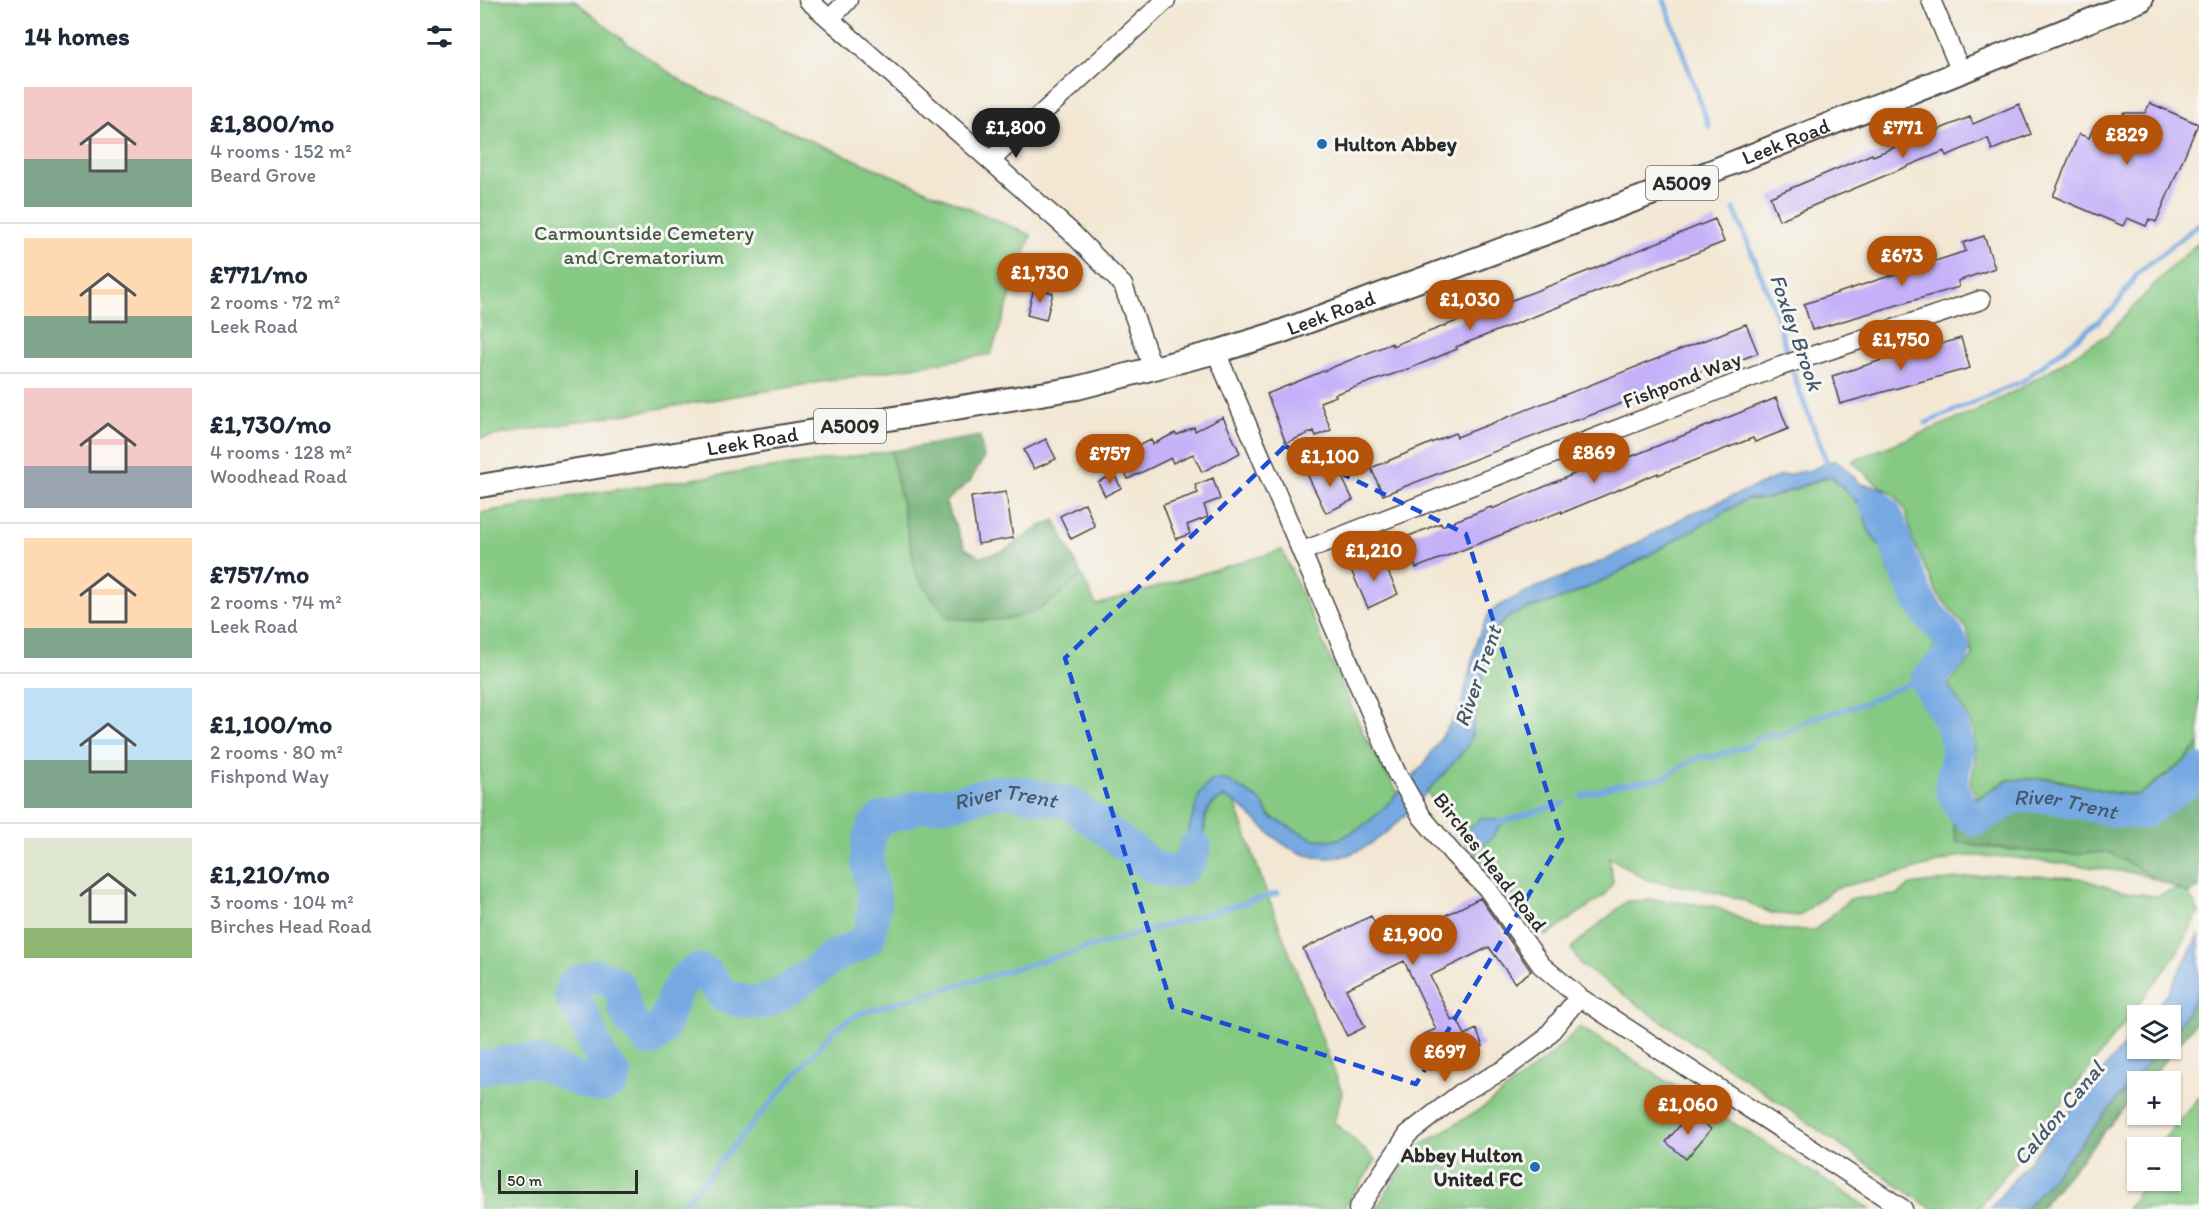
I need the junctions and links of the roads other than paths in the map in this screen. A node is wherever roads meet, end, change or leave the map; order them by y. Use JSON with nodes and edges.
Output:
{"nodes":[{"id":1,"x":808,"y":0,"type":"edge"},
{"id":2,"x":848,"y":0,"type":"edge"},
{"id":3,"x":1166,"y":0,"type":"edge"},
{"id":4,"x":1931,"y":0,"type":"edge"},
{"id":5,"x":2141,"y":0,"type":"edge"},
{"id":6,"x":830,"y":19,"type":"junction"},
{"id":7,"x":1961,"y":72,"type":"junction"},
{"id":8,"x":991,"y":160,"type":"junction"},
{"id":9,"x":1980,"y":300,"type":"dead end"},
{"id":10,"x":1216,"y":352,"type":"junction"},
{"id":11,"x":1153,"y":369,"type":"junction"},
{"id":12,"x":480,"y":486,"type":"edge"},
{"id":13,"x":1303,"y":551,"type":"junction"},
{"id":14,"x":1579,"y":997,"type":"junction"},
{"id":15,"x":1358,"y":1209,"type":"edge"},
{"id":16,"x":1903,"y":1209,"type":"edge"}],
"edges":[{"from":1,"to":6,"type":"street"},
{"from":2,"to":6,"type":"street"},
{"from":3,"to":8,"type":"street"},
{"from":4,"to":7,"type":"street"},
{"from":5,"to":7,"type":"main road","name":"Leek Road","number":"A5009"},
{"from":6,"to":8,"type":"street"},
{"from":7,"to":10,"type":"main road","name":"Leek Road","number":"A5009"},
{"from":8,"to":11,"type":"street"},
{"from":9,"to":13,"type":"street","name":"Fishpond Way"},
{"from":10,"to":11,"type":"main road","name":"Leek Road","number":"A5009"},
{"from":10,"to":13,"type":"street","name":"Birches Head Road"},
{"from":11,"to":12,"type":"main road","name":"Leek Road","number":"A5009"},
{"from":13,"to":14,"type":"street","name":"Birches Head Road"},
{"from":14,"to":15,"type":"street"},
{"from":14,"to":16,"type":"street","name":"Birches Head Road"}]}
